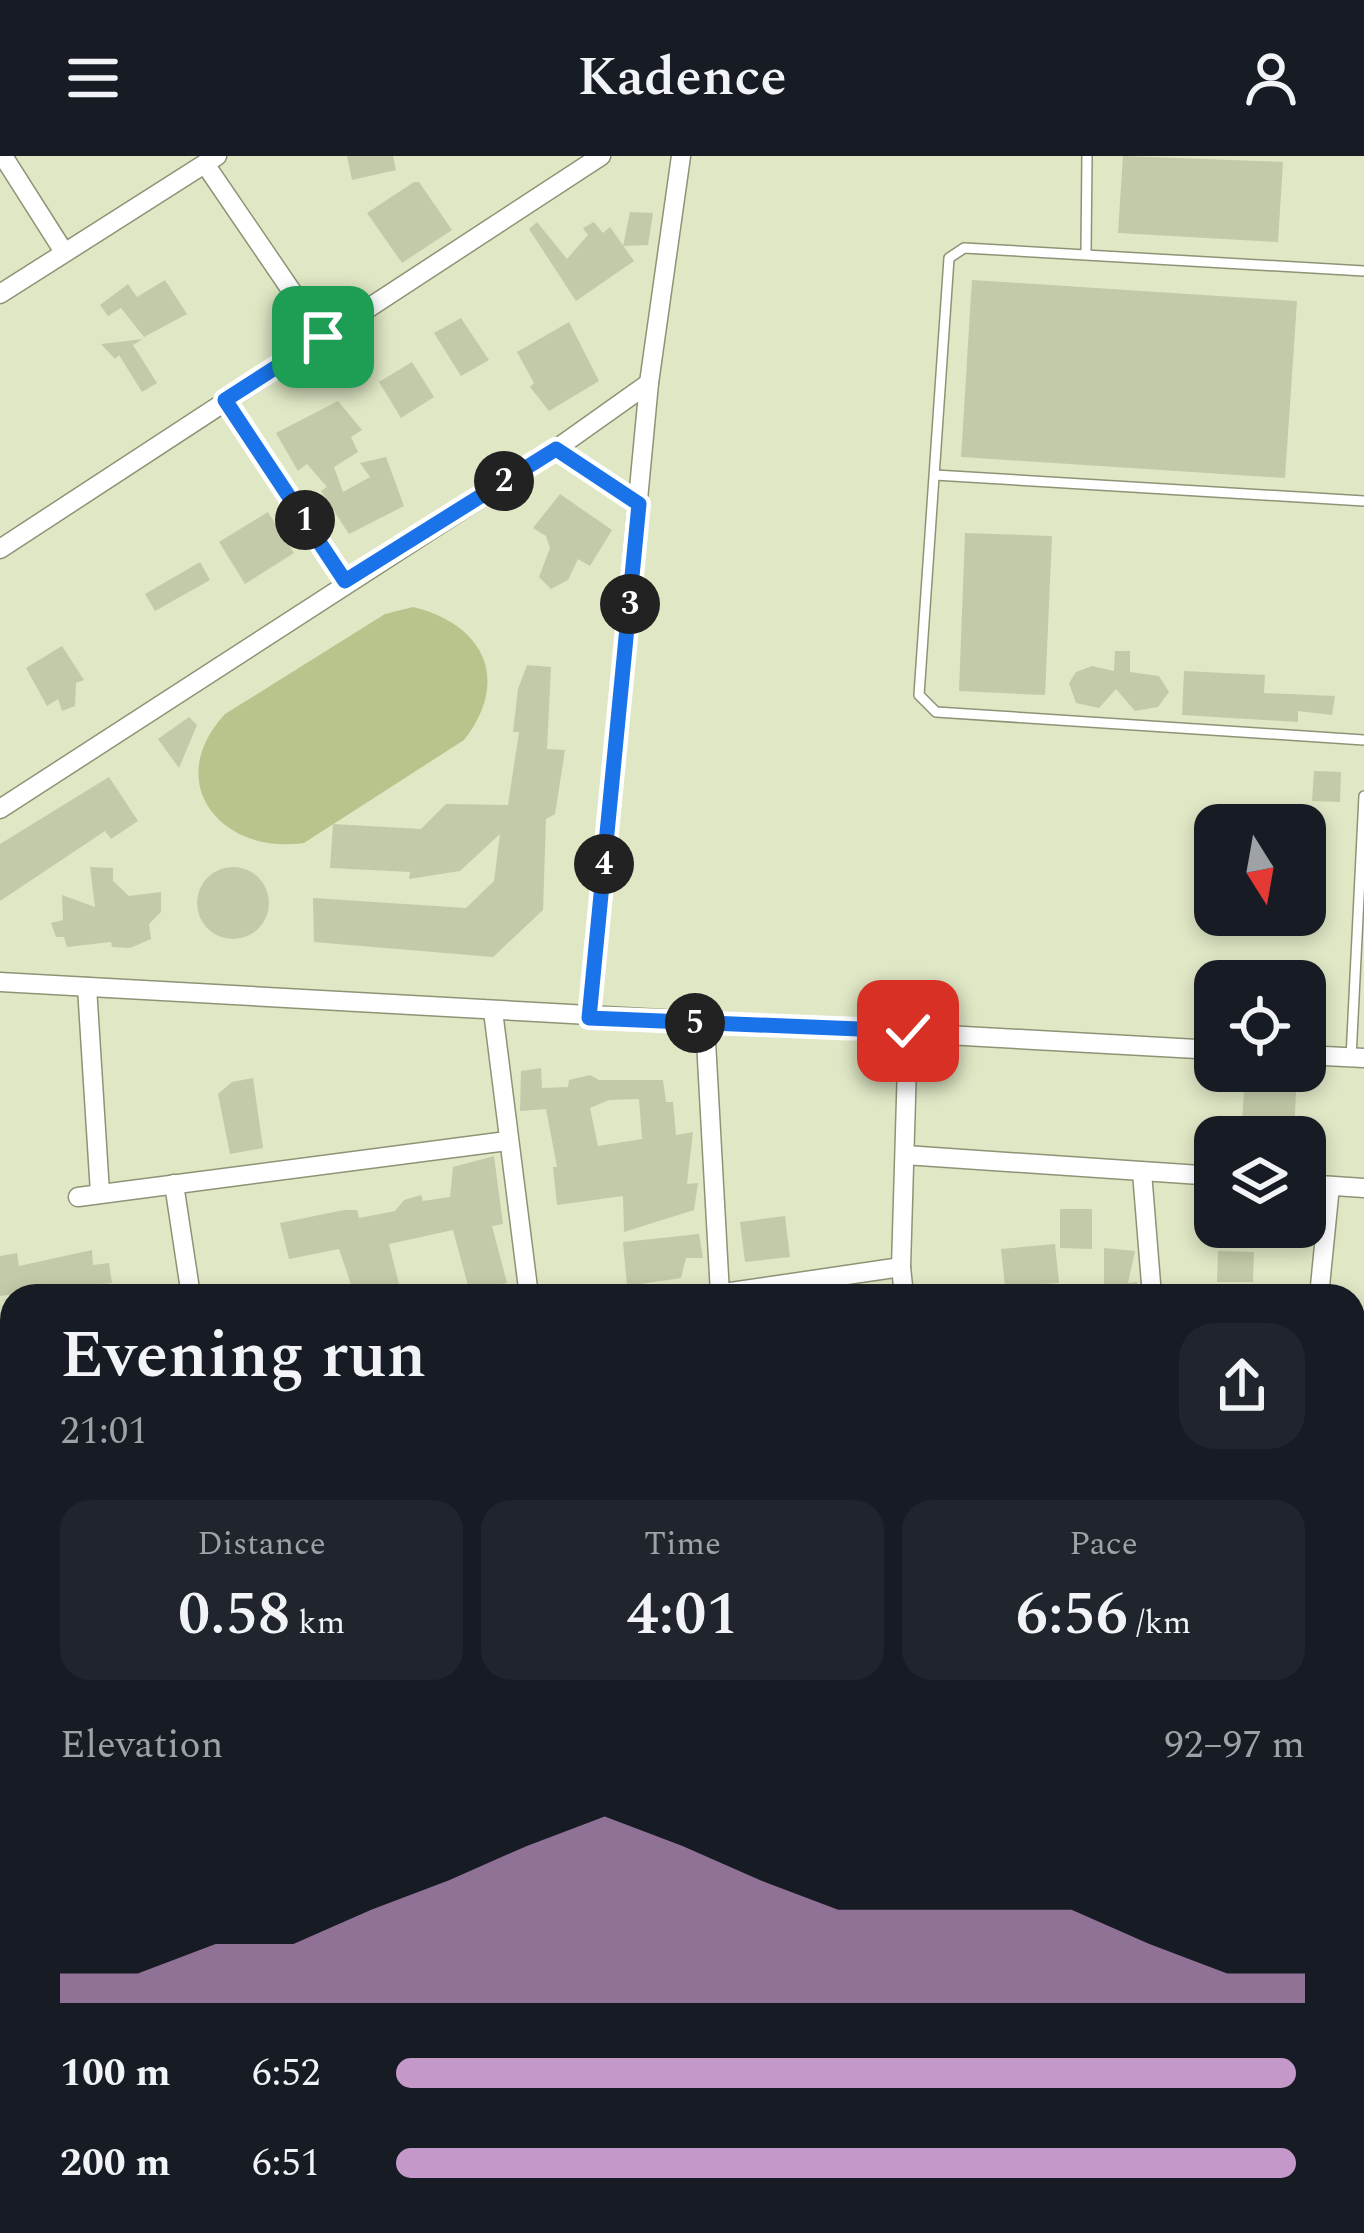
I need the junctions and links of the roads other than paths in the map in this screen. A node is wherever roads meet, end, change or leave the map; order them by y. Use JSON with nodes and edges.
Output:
{"nodes":[{"id":1,"x":3,"y":156,"type":"edge"},
{"id":2,"x":602,"y":156,"type":"edge"},
{"id":3,"x":681,"y":156,"type":"edge"},
{"id":4,"x":1087,"y":156,"type":"edge"},
{"id":5,"x":211,"y":160,"type":"edge"},
{"id":6,"x":1086,"y":251,"type":"junction"},
{"id":7,"x":64,"y":252,"type":"junction"},
{"id":8,"x":1364,"y":271,"type":"edge"},
{"id":9,"x":0,"y":294,"type":"edge"},
{"id":10,"x":323,"y":337,"type":"junction"},
{"id":11,"x":649,"y":383,"type":"junction"},
{"id":12,"x":225,"y":400,"type":"junction"},
{"id":13,"x":556,"y":449,"type":"junction"},
{"id":14,"x":935,"y":475,"type":"junction"},
{"id":15,"x":1364,"y":502,"type":"edge"},
{"id":16,"x":639,"y":504,"type":"junction"},
{"id":17,"x":0,"y":549,"type":"edge"},
{"id":18,"x":345,"y":581,"type":"junction"},
{"id":19,"x":1364,"y":740,"type":"edge"},
{"id":20,"x":1364,"y":796,"type":"edge"},
{"id":21,"x":0,"y":809,"type":"edge"},
{"id":22,"x":0,"y":982,"type":"edge"},
{"id":23,"x":87,"y":987,"type":"junction"},
{"id":24,"x":493,"y":1011,"type":"junction"},
{"id":25,"x":589,"y":1018,"type":"junction"},
{"id":26,"x":705,"y":1023,"type":"junction"},
{"id":27,"x":908,"y":1031,"type":"junction"},
{"id":28,"x":1194,"y":1048,"type":"edge"},
{"id":29,"x":1326,"y":1056,"type":"edge"},
{"id":30,"x":1358,"y":1058,"type":"edge"},
{"id":31,"x":507,"y":1142,"type":"junction"},
{"id":32,"x":905,"y":1156,"type":"junction"},
{"id":33,"x":1142,"y":1172,"type":"junction"},
{"id":34,"x":1194,"y":1175,"type":"edge"},
{"id":35,"x":174,"y":1184,"type":"junction"},
{"id":36,"x":1326,"y":1186,"type":"edge"},
{"id":37,"x":1330,"y":1186,"type":"junction"},
{"id":38,"x":1364,"y":1188,"type":"edge"},
{"id":39,"x":100,"y":1193,"type":"junction"},
{"id":40,"x":78,"y":1197,"type":"dead end"},
{"id":41,"x":901,"y":1267,"type":"junction"},
{"id":42,"x":189,"y":1284,"type":"edge"},
{"id":43,"x":527,"y":1284,"type":"edge"},
{"id":44,"x":712,"y":1284,"type":"edge"},
{"id":45,"x":786,"y":1284,"type":"edge"},
{"id":46,"x":903,"y":1284,"type":"edge"},
{"id":47,"x":1151,"y":1284,"type":"edge"},
{"id":48,"x":1320,"y":1284,"type":"edge"}],
"edges":[{"from":1,"to":7,"type":"street"},
{"from":2,"to":10,"type":"street"},
{"from":3,"to":11,"type":"street"},
{"from":4,"to":6,"type":"lane"},
{"from":5,"to":7,"type":"street"},
{"from":5,"to":10,"type":"street"},
{"from":6,"to":8,"type":"lane"},
{"from":6,"to":14,"type":"lane"},
{"from":7,"to":9,"type":"street"},
{"from":10,"to":12,"type":"street"},
{"from":11,"to":13,"type":"street"},
{"from":11,"to":16,"type":"street"},
{"from":12,"to":17,"type":"street"},
{"from":12,"to":18,"type":"street"},
{"from":13,"to":16,"type":"street"},
{"from":13,"to":18,"type":"street"},
{"from":14,"to":15,"type":"lane"},
{"from":14,"to":19,"type":"lane"},
{"from":16,"to":25,"type":"street"},
{"from":18,"to":21,"type":"street"},
{"from":20,"to":30,"type":"lane"},
{"from":22,"to":23,"type":"street"},
{"from":23,"to":24,"type":"street"},
{"from":23,"to":39,"type":"street"},
{"from":24,"to":25,"type":"street"},
{"from":24,"to":31,"type":"street"},
{"from":25,"to":26,"type":"street"},
{"from":26,"to":27,"type":"street"},
{"from":26,"to":44,"type":"street"},
{"from":27,"to":28,"type":"street"},
{"from":27,"to":32,"type":"street"},
{"from":29,"to":30,"type":"street"},
{"from":31,"to":35,"type":"street"},
{"from":31,"to":43,"type":"street"},
{"from":32,"to":33,"type":"street"},
{"from":32,"to":41,"type":"street"},
{"from":33,"to":34,"type":"street"},
{"from":33,"to":47,"type":"street"},
{"from":35,"to":39,"type":"street"},
{"from":35,"to":42,"type":"street"},
{"from":36,"to":37,"type":"street"},
{"from":37,"to":38,"type":"street"},
{"from":37,"to":48,"type":"street"},
{"from":39,"to":40,"type":"street"},
{"from":41,"to":45,"type":"street"},
{"from":41,"to":46,"type":"street"}]}
